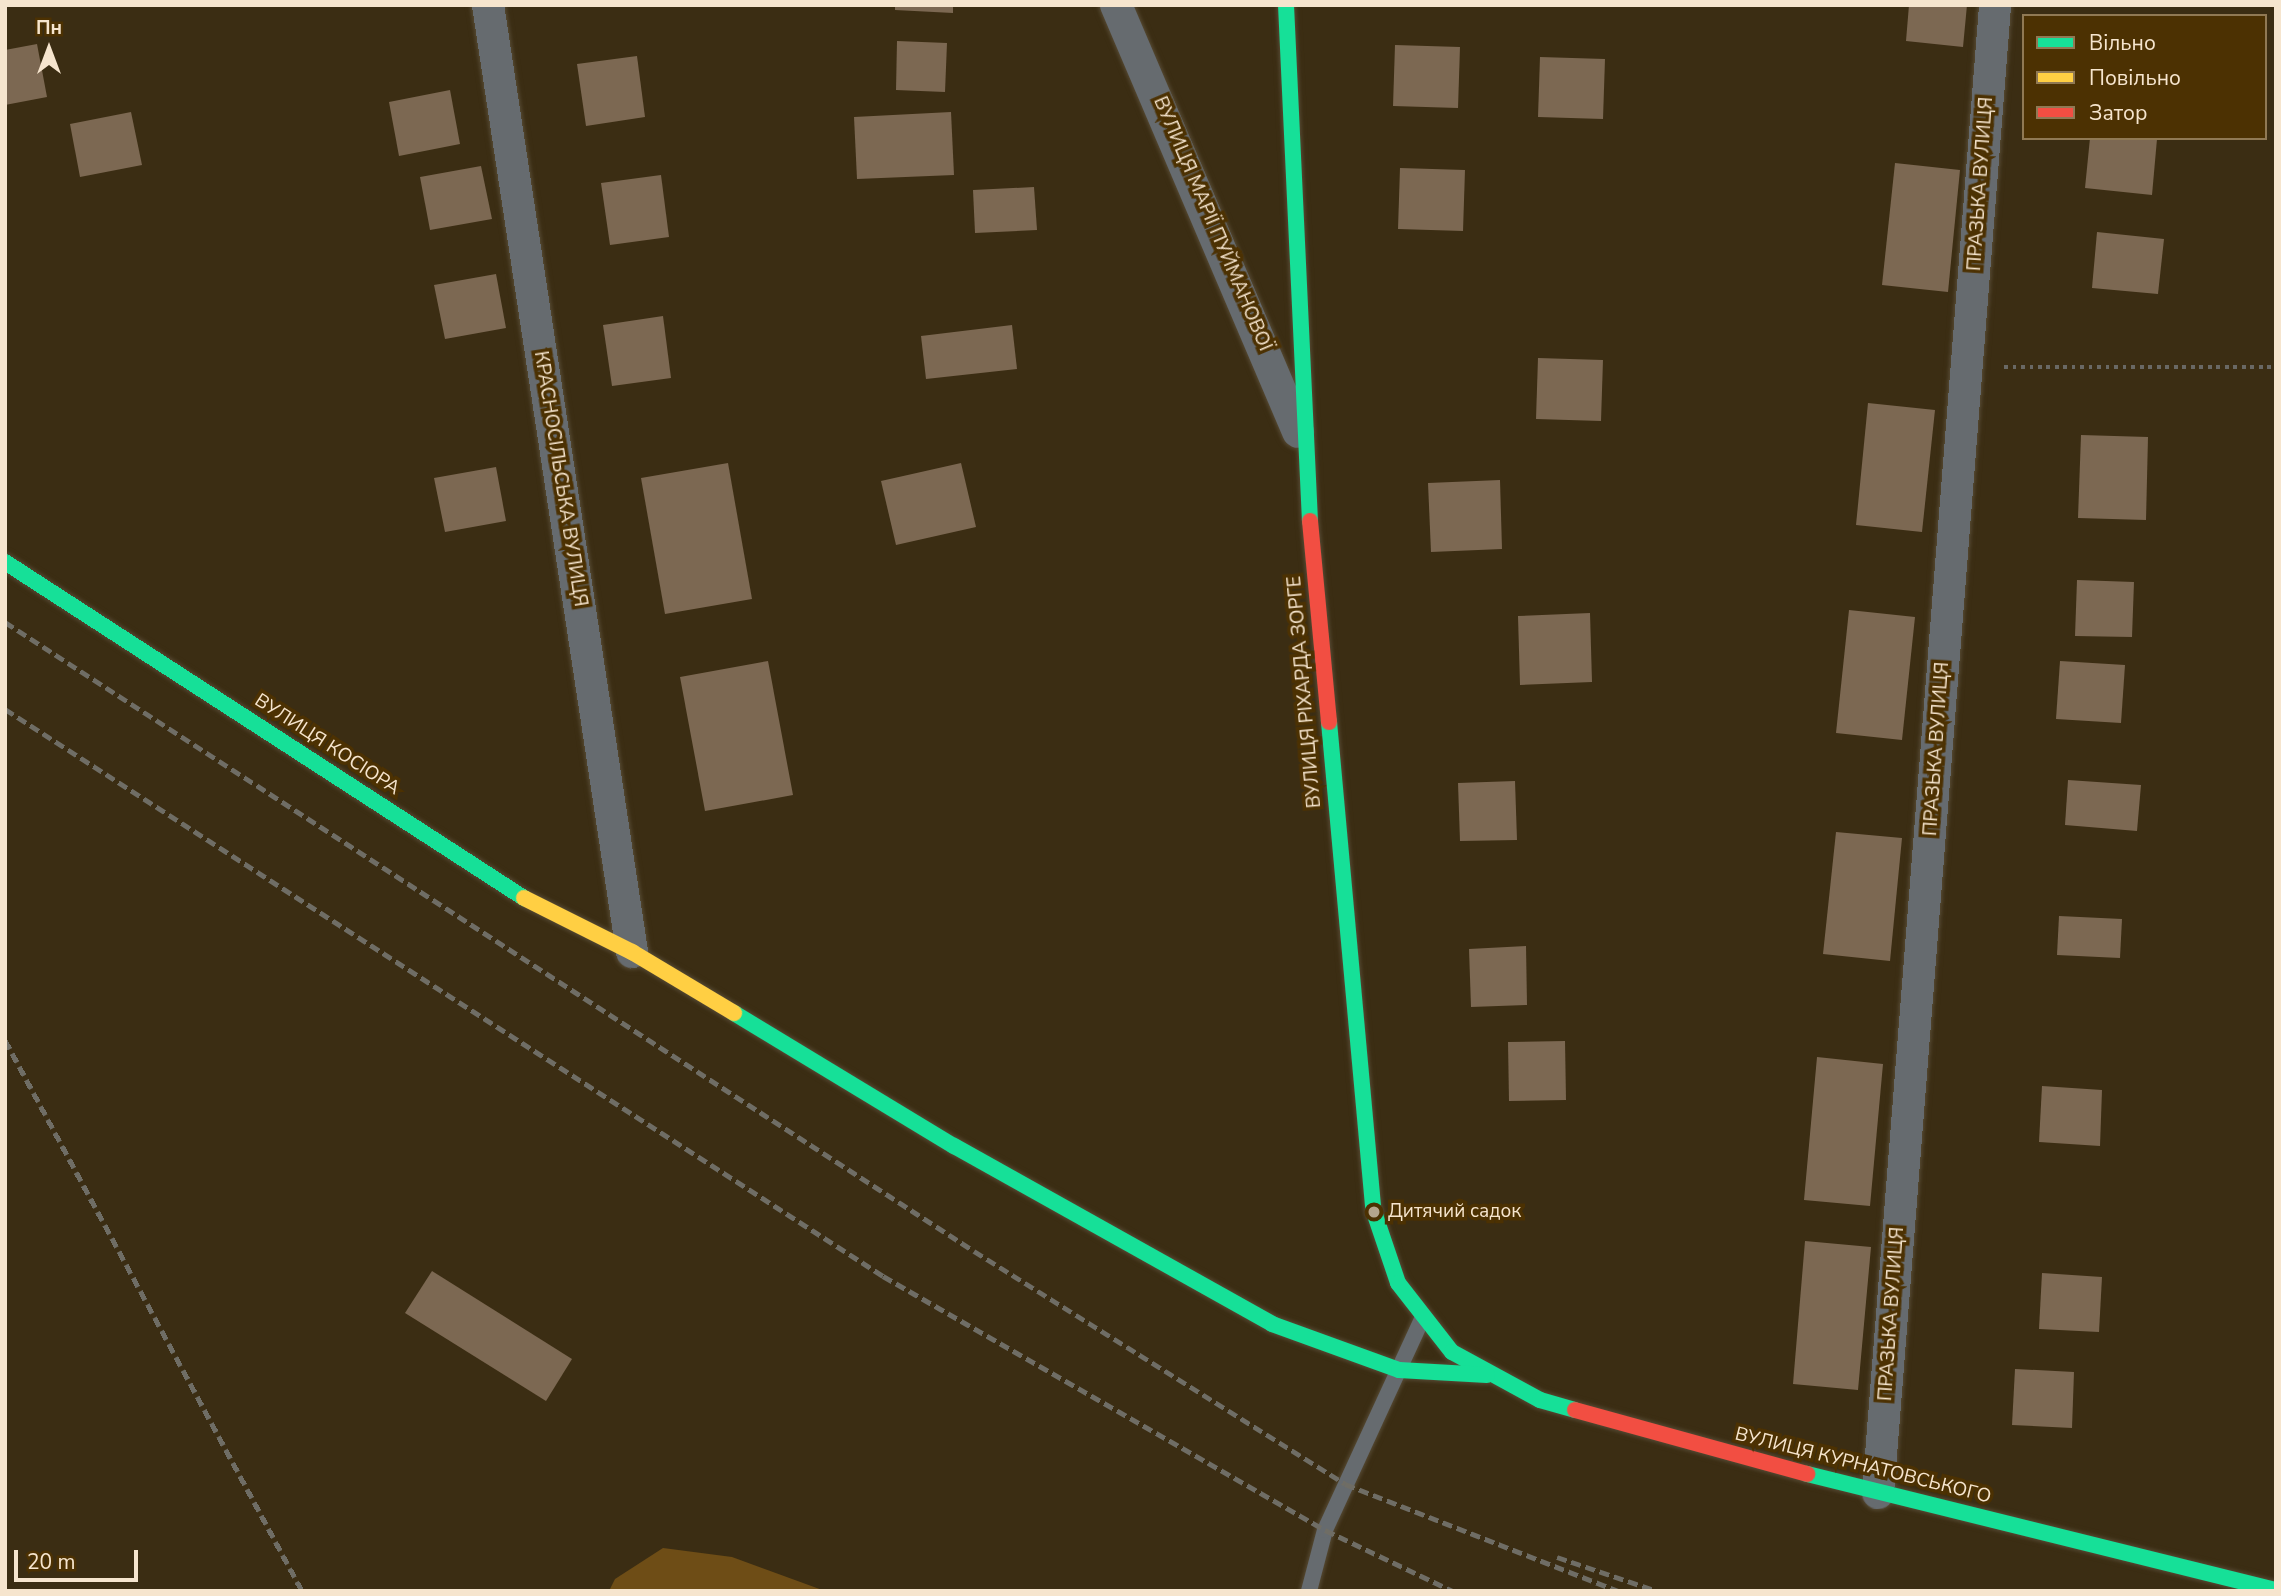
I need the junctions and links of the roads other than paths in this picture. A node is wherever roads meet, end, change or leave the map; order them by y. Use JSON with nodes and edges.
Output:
{"nodes":[{"id":1,"x":488,"y":5,"type":"edge"},
{"id":2,"x":1116,"y":5,"type":"edge"},
{"id":3,"x":1286,"y":5,"type":"edge"},
{"id":4,"x":1995,"y":5,"type":"edge"},
{"id":5,"x":1303,"y":445,"type":"junction"},
{"id":6,"x":5,"y":562,"type":"edge"},
{"id":7,"x":632,"y":952,"type":"junction"},
{"id":8,"x":1422,"y":1319,"type":"junction"},
{"id":9,"x":1452,"y":1352,"type":"joint"},
{"id":10,"x":1399,"y":1370,"type":"junction"},
{"id":11,"x":1490,"y":1375,"type":"junction"},
{"id":12,"x":1878,"y":1493,"type":"junction"},
{"id":13,"x":2276,"y":1590,"type":"edge"},
{"id":14,"x":1309,"y":1591,"type":"edge"}],
"edges":[{"from":1,"to":7,"type":"street","name":"КРАСНОСІЛЬСЬКА ВУЛИЦЯ"},
{"from":2,"to":5,"type":"street","name":"ВУЛИЦЯ МАРІЇ ПУЙМАНОВОЇ"},
{"from":3,"to":5,"type":"street","name":"ВУЛИЦЯ РІХАРДА ЗОРГЕ"},
{"from":4,"to":12,"type":"street","name":"ПРАЗЬКА ВУЛИЦЯ"},
{"from":5,"to":8,"type":"street","name":"ВУЛИЦЯ РІХАРДА ЗОРГЕ"},
{"from":6,"to":7,"type":"street","name":"ВУЛИЦЯ КОСІОРА"},
{"from":7,"to":10,"type":"street","name":"ВУЛИЦЯ КОСІОРА"},
{"from":8,"to":9,"type":"street","name":"ВУЛИЦЯ РІХАРДА ЗОРГЕ"},
{"from":8,"to":10,"type":"lane"},
{"from":9,"to":11,"type":"street","name":"ВУЛИЦЯ КУРНАТОВСЬКОГО"},
{"from":10,"to":11,"type":"street","name":"ВУЛИЦЯ КОСІОРА"},
{"from":10,"to":14,"type":"lane"},
{"from":11,"to":12,"type":"street","name":"ВУЛИЦЯ КУРНАТОВСЬКОГО"},
{"from":12,"to":13,"type":"street","name":"ВУЛИЦЯ КУРНАТОВСЬКОГО"}]}
